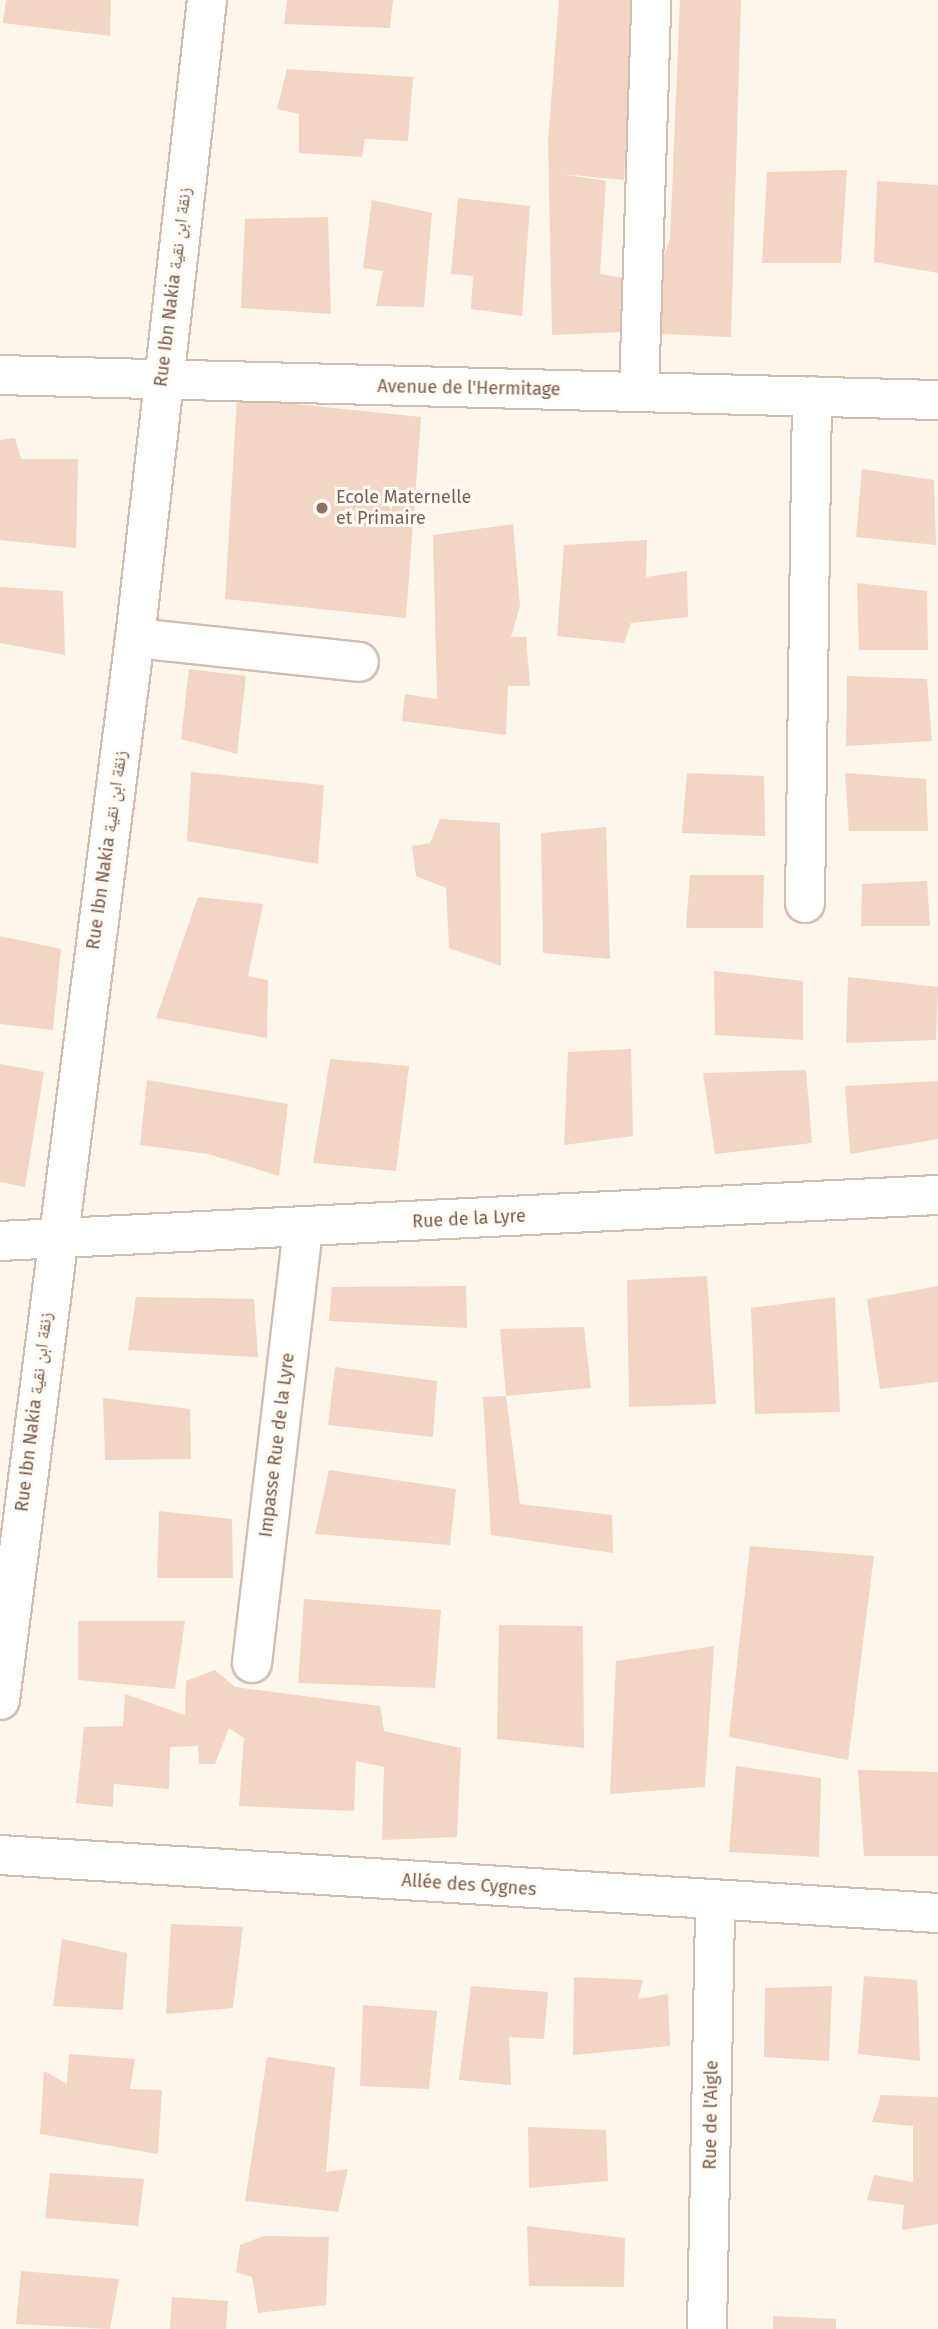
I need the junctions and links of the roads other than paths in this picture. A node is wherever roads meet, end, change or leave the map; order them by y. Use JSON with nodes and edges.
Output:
{"nodes":[{"id":1,"x":207,"y":0,"type":"edge"},
{"id":2,"x":651,"y":0,"type":"edge"},
{"id":3,"x":0,"y":375,"type":"edge"},
{"id":4,"x":161,"y":380,"type":"junction"},
{"id":5,"x":639,"y":392,"type":"junction"},
{"id":6,"x":813,"y":396,"type":"junction"},
{"id":7,"x":938,"y":400,"type":"edge"},
{"id":8,"x":135,"y":638,"type":"junction"},
{"id":9,"x":359,"y":662,"type":"dead end"},
{"id":10,"x":805,"y":903,"type":"dead end"},
{"id":11,"x":938,"y":1195,"type":"edge"},
{"id":12,"x":303,"y":1227,"type":"junction"},
{"id":13,"x":55,"y":1238,"type":"junction"},
{"id":14,"x":0,"y":1241,"type":"edge"},
{"id":15,"x":252,"y":1663,"type":"dead end"},
{"id":16,"x":0,"y":1699,"type":"edge"},
{"id":17,"x":0,"y":1855,"type":"edge"},
{"id":18,"x":715,"y":1900,"type":"junction"},
{"id":19,"x":938,"y":1913,"type":"edge"},
{"id":20,"x":707,"y":2329,"type":"edge"}],
"edges":[{"from":1,"to":4,"type":"street","name":"Rue Ibn Nakia زنقة ابن نقية"},
{"from":2,"to":5,"type":"street"},
{"from":3,"to":4,"type":"street","name":"Avenue de l'Hermitage"},
{"from":4,"to":5,"type":"street","name":"Avenue de l'Hermitage"},
{"from":4,"to":8,"type":"street","name":"Rue Ibn Nakia زنقة ابن نقية"},
{"from":5,"to":6,"type":"street","name":"Avenue de l'Hermitage"},
{"from":6,"to":7,"type":"street","name":"Avenue de l'Hermitage"},
{"from":6,"to":10,"type":"street"},
{"from":8,"to":9,"type":"street"},
{"from":8,"to":13,"type":"street","name":"Rue Ibn Nakia زنقة ابن نقية"},
{"from":11,"to":12,"type":"street","name":"Rue de la Lyre"},
{"from":12,"to":13,"type":"street","name":"Rue de la Lyre"},
{"from":12,"to":15,"type":"street","name":"Impasse Rue de la Lyre"},
{"from":13,"to":14,"type":"street","name":"Rue de la Lyre"},
{"from":13,"to":16,"type":"street","name":"Rue Ibn Nakia زنقة ابن نقية"},
{"from":17,"to":18,"type":"street","name":"Allée des Cygnes"},
{"from":18,"to":19,"type":"street","name":"Allée des Cygnes"},
{"from":18,"to":20,"type":"street","name":"Rue de l'Aigle"}]}
